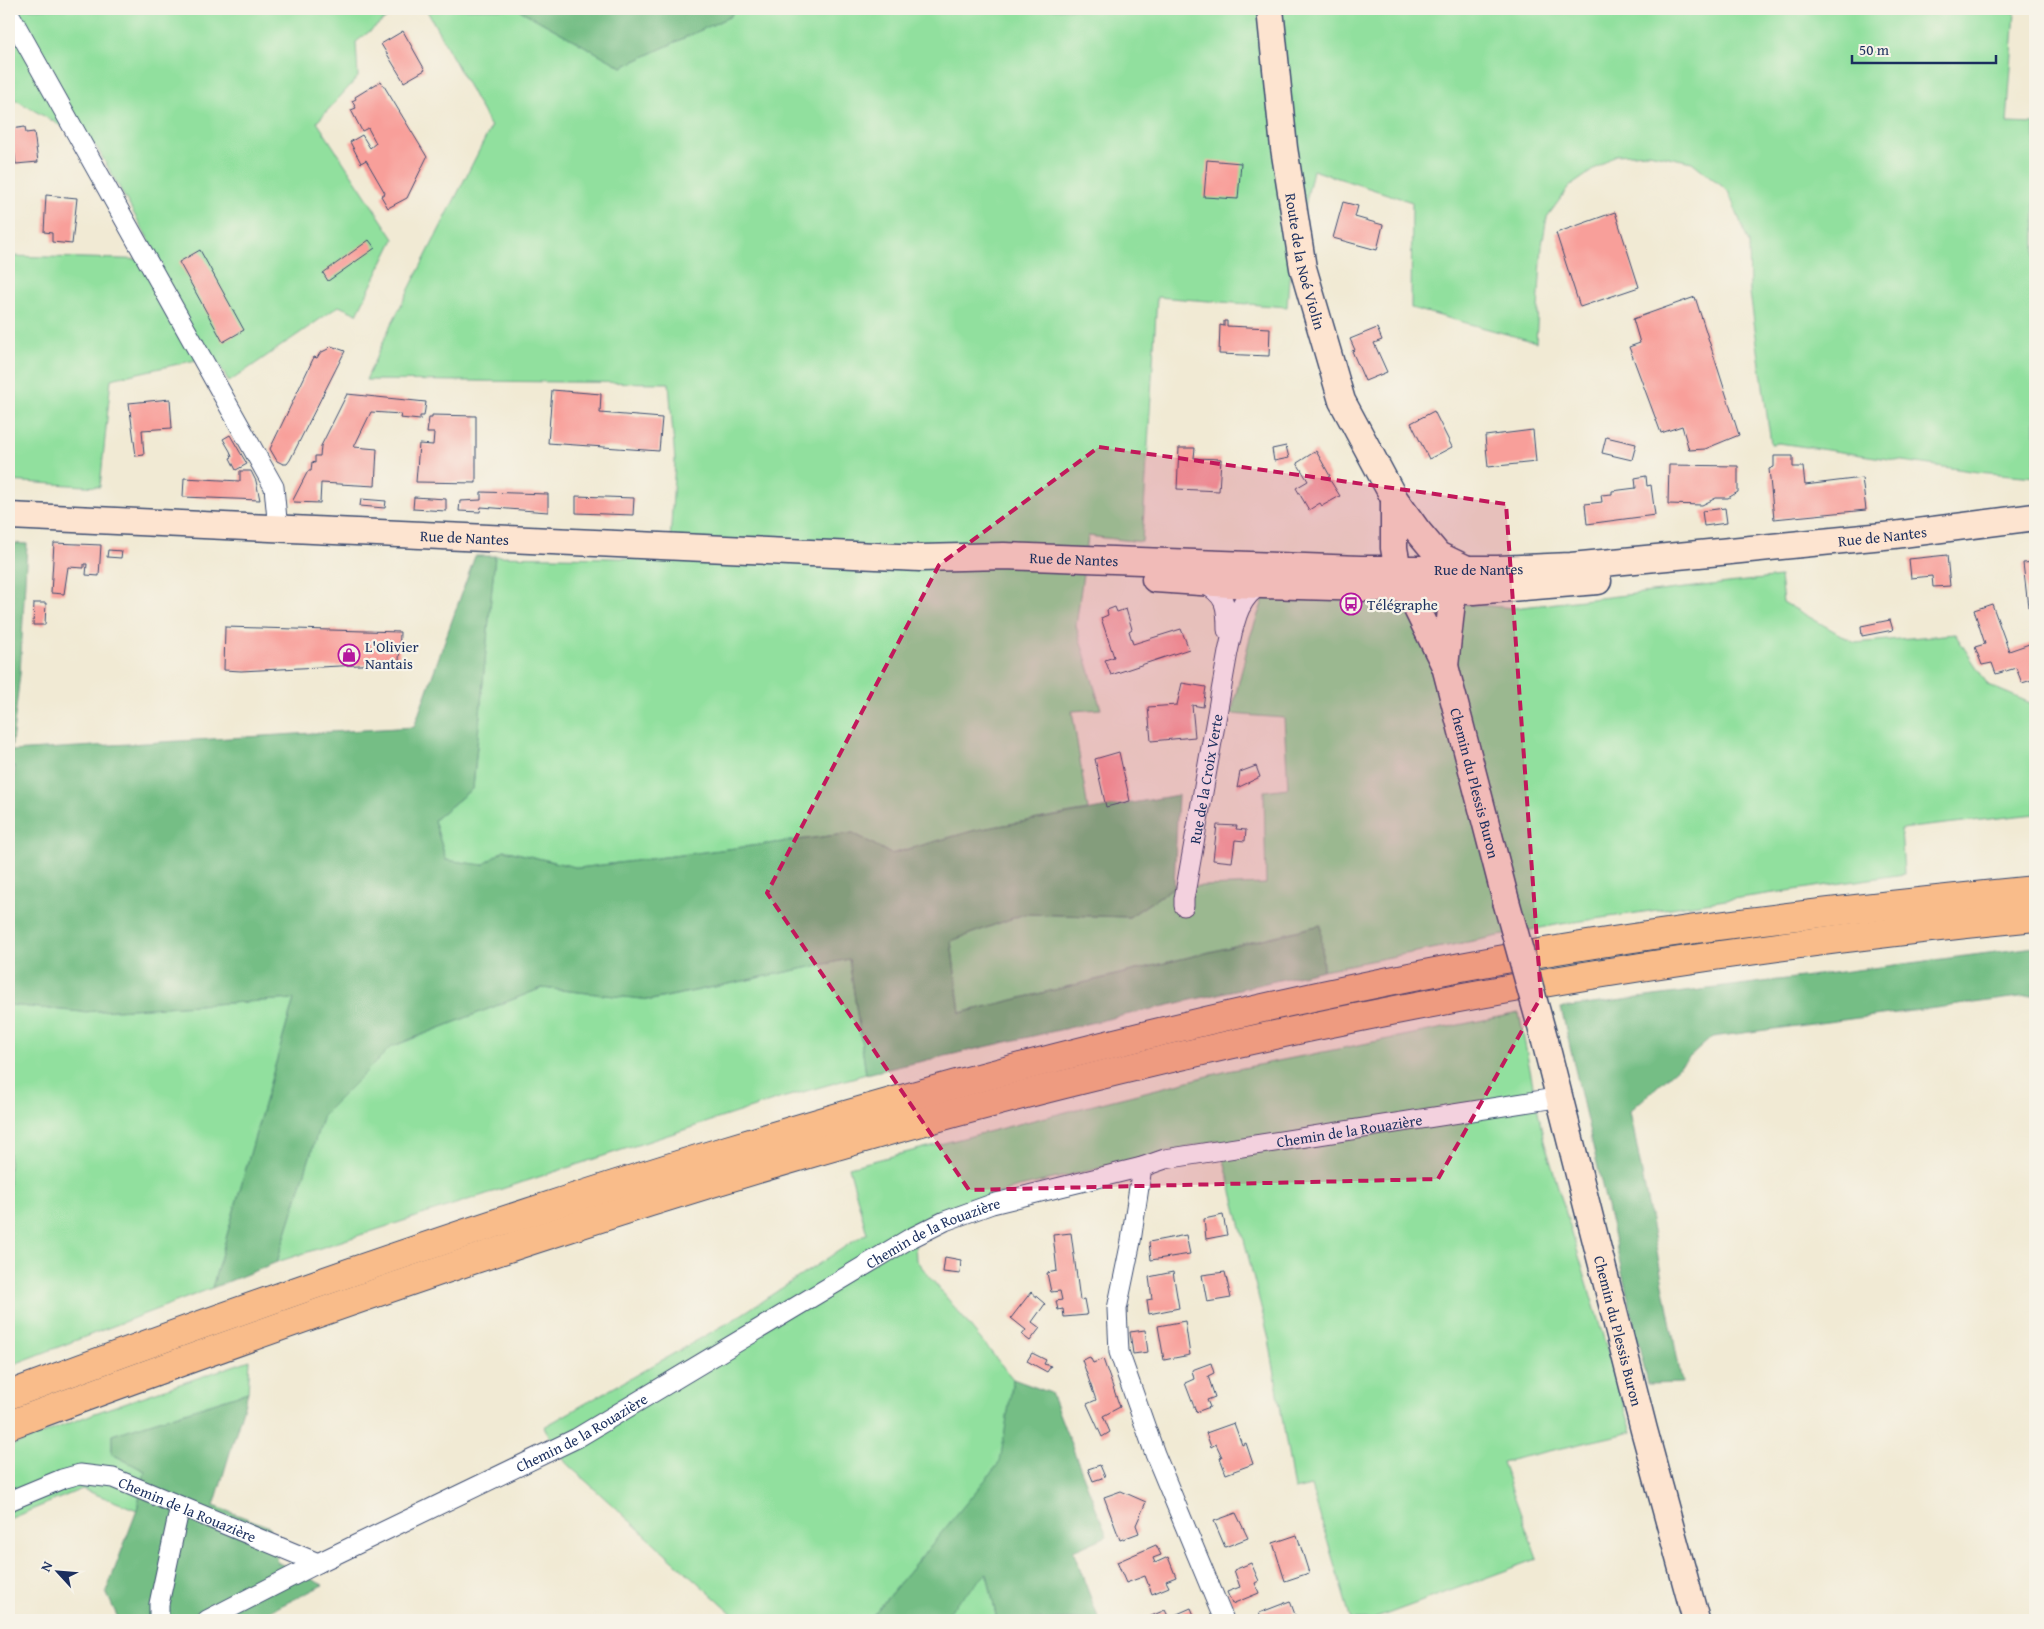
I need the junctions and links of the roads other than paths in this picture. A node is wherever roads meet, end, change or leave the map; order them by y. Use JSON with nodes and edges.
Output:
{"nodes":[{"id":1,"x":1270,"y":9,"type":"edge"},
{"id":2,"x":9,"y":13,"type":"edge"},
{"id":3,"x":9,"y":516,"type":"edge"},
{"id":4,"x":2035,"y":517,"type":"edge"},
{"id":5,"x":278,"y":530,"type":"junction"},
{"id":6,"x":1405,"y":530,"type":"junction"},
{"id":7,"x":1894,"y":535,"type":"junction"},
{"id":8,"x":1204,"y":573,"type":"junction"},
{"id":9,"x":1354,"y":575,"type":"junction"},
{"id":10,"x":1434,"y":580,"type":"junction"},
{"id":11,"x":1244,"y":590,"type":"junction"},
{"id":12,"x":1438,"y":634,"type":"junction"},
{"id":13,"x":2035,"y":890,"type":"edge"},
{"id":14,"x":1184,"y":906,"type":"dead end"},
{"id":15,"x":2035,"y":918,"type":"edge"},
{"id":16,"x":1559,"y":1096,"type":"junction"},
{"id":17,"x":1142,"y":1167,"type":"junction"},
{"id":18,"x":9,"y":1396,"type":"edge"},
{"id":19,"x":9,"y":1425,"type":"edge"},
{"id":20,"x":9,"y":1501,"type":"edge"},
{"id":21,"x":180,"y":1506,"type":"junction"},
{"id":22,"x":318,"y":1563,"type":"junction"},
{"id":23,"x":159,"y":1620,"type":"edge"},
{"id":24,"x":207,"y":1620,"type":"edge"},
{"id":25,"x":1224,"y":1620,"type":"edge"},
{"id":26,"x":1696,"y":1620,"type":"edge"}],
"edges":[{"from":1,"to":6,"type":"main road","name":"Route de la Noé Violin"},
{"from":2,"to":5,"type":"street"},
{"from":3,"to":5,"type":"main road","name":"Rue de Nantes"},
{"from":4,"to":7,"type":"main road","name":"Rue de Nantes"},
{"from":5,"to":8,"type":"main road","name":"Rue de Nantes"},
{"from":6,"to":9,"type":"main road"},
{"from":6,"to":10,"type":"main road","name":"Route de la Noé Violin"},
{"from":6,"to":10,"type":"main road","name":"Route de la Noé Violin"},
{"from":7,"to":10,"type":"main road","name":"Rue de Nantes"},
{"from":7,"to":10,"type":"main road"},
{"from":8,"to":9,"type":"main road","name":"Rue de Nantes"},
{"from":8,"to":11,"type":"main road","name":"Rue de Nantes"},
{"from":9,"to":10,"type":"main road"},
{"from":9,"to":11,"type":"main road","name":"Rue de Nantes"},
{"from":9,"to":11,"type":"main road"},
{"from":9,"to":12,"type":"main road"},
{"from":10,"to":11,"type":"main road"},
{"from":10,"to":12,"type":"main road"},
{"from":10,"to":12,"type":"main road","name":"Chemin du Plessis Buron"},
{"from":11,"to":14,"type":"street","name":"Rue de la Croix Verte"},
{"from":12,"to":16,"type":"main road","name":"Chemin du Plessis Buron","bridge":true},
{"from":13,"to":18,"type":"highway"},
{"from":15,"to":19,"type":"highway"},
{"from":16,"to":17,"type":"street","name":"Chemin de la Rouazière"},
{"from":16,"to":26,"type":"main road","name":"Chemin du Plessis Buron"},
{"from":17,"to":22,"type":"street","name":"Chemin de la Rouazière"},
{"from":17,"to":25,"type":"street"},
{"from":20,"to":21,"type":"street","name":"Chemin de la Rouazière"},
{"from":21,"to":22,"type":"street","name":"Chemin de la Rouazière"},
{"from":21,"to":23,"type":"street"},
{"from":22,"to":24,"type":"street"}]}
